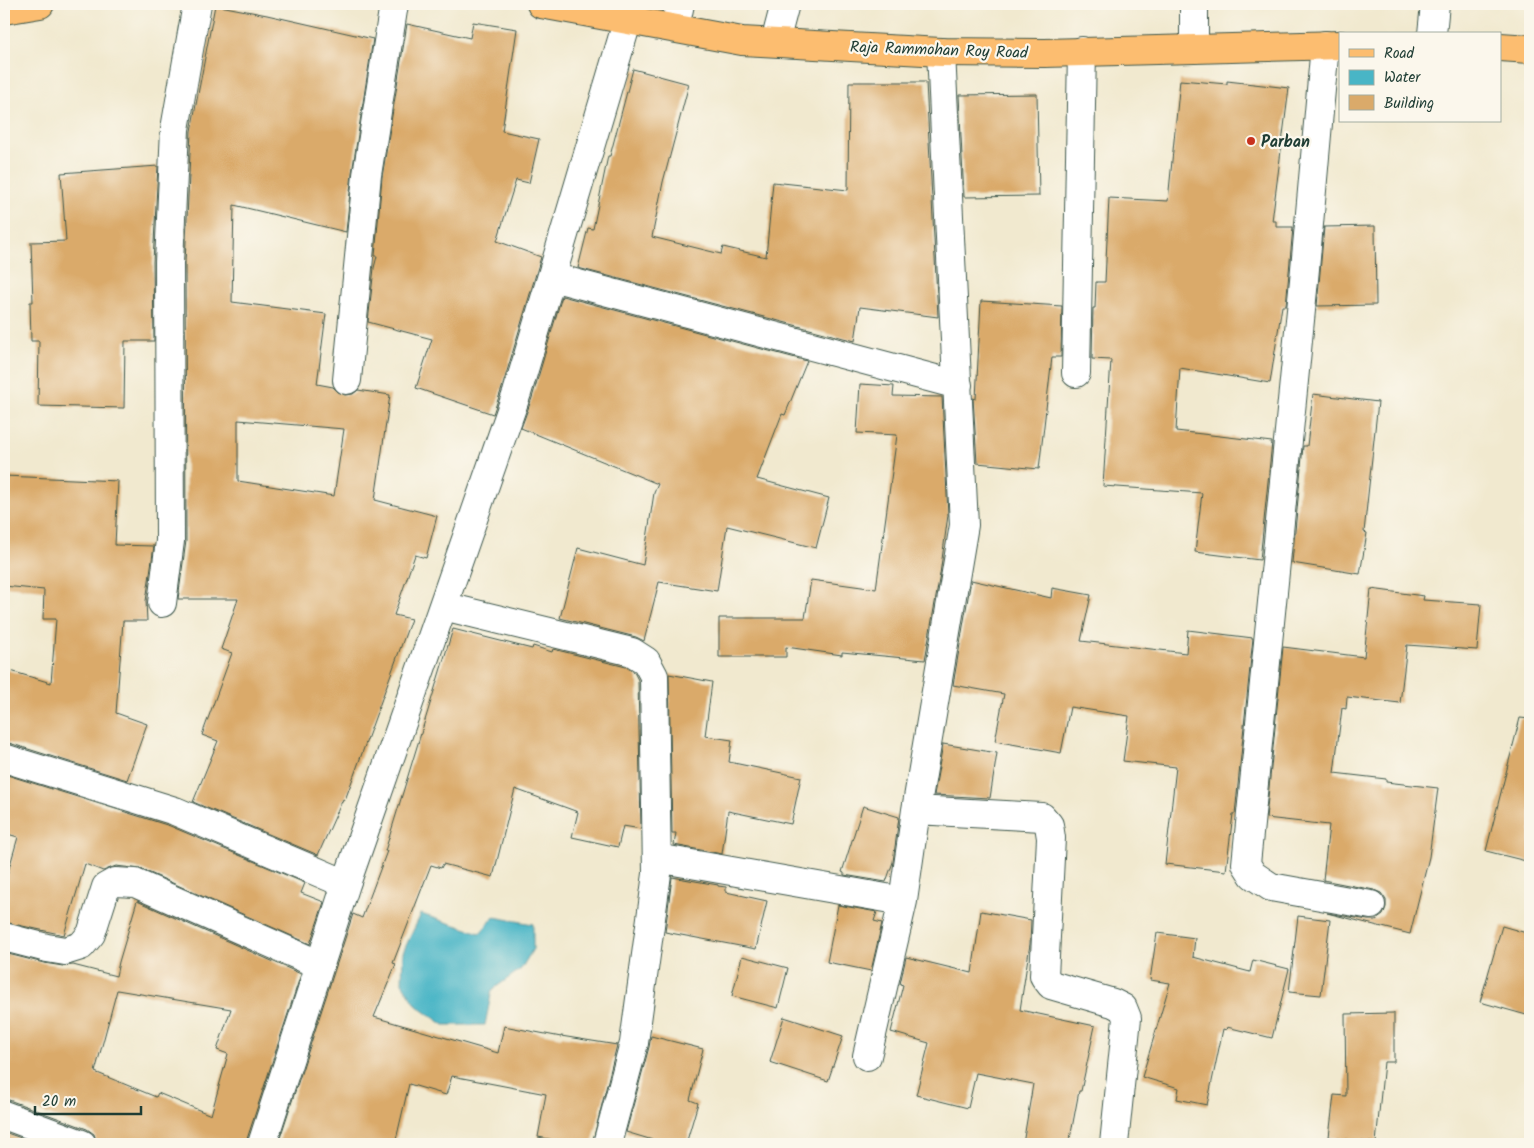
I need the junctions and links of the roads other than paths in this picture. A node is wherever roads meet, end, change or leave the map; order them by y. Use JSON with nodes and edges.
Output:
{"nodes":[{"id":1,"x":40,"y":4,"type":"edge"},
{"id":2,"x":198,"y":4,"type":"edge"},
{"id":3,"x":394,"y":4,"type":"edge"},
{"id":4,"x":541,"y":4,"type":"edge"},
{"id":5,"x":785,"y":4,"type":"edge"},
{"id":6,"x":1194,"y":4,"type":"edge"},
{"id":7,"x":1435,"y":4,"type":"edge"},
{"id":8,"x":4,"y":10,"type":"edge"},
{"id":9,"x":677,"y":16,"type":"edge"},
{"id":10,"x":628,"y":19,"type":"junction"},
{"id":11,"x":1432,"y":32,"type":"edge"},
{"id":12,"x":775,"y":42,"type":"junction"},
{"id":13,"x":1333,"y":45,"type":"edge"},
{"id":14,"x":1502,"y":47,"type":"edge"},
{"id":15,"x":1194,"y":49,"type":"junction"},
{"id":16,"x":1530,"y":49,"type":"edge"},
{"id":17,"x":1082,"y":51,"type":"junction"},
{"id":18,"x":941,"y":52,"type":"junction"},
{"id":19,"x":552,"y":277,"type":"junction"},
{"id":20,"x":1076,"y":373,"type":"dead end"},
{"id":21,"x":347,"y":380,"type":"dead end"},
{"id":22,"x":958,"y":385,"type":"junction"},
{"id":23,"x":162,"y":603,"type":"dead end"},
{"id":24,"x":443,"y":606,"type":"junction"},
{"id":25,"x":4,"y":758,"type":"edge"},
{"id":26,"x":916,"y":810,"type":"junction"},
{"id":27,"x":657,"y":858,"type":"junction"},
{"id":28,"x":346,"y":884,"type":"junction"},
{"id":29,"x":903,"y":901,"type":"junction"},
{"id":30,"x":1371,"y":905,"type":"dead end"},
{"id":31,"x":4,"y":937,"type":"edge"},
{"id":32,"x":320,"y":965,"type":"junction"},
{"id":33,"x":867,"y":1056,"type":"dead end"},
{"id":34,"x":4,"y":1114,"type":"edge"},
{"id":35,"x":82,"y":1144,"type":"edge"},
{"id":36,"x":262,"y":1144,"type":"edge"},
{"id":37,"x":607,"y":1144,"type":"edge"},
{"id":38,"x":1114,"y":1144,"type":"edge"}],
"edges":[{"from":1,"to":8,"type":"main road"},
{"from":2,"to":23,"type":"street"},
{"from":3,"to":21,"type":"street"},
{"from":4,"to":10,"type":"main road","name":"Raja Rammohan Roy Road"},
{"from":5,"to":12,"type":"street"},
{"from":6,"to":15,"type":"street"},
{"from":7,"to":11,"type":"street"},
{"from":9,"to":10,"type":"main road","name":"Raja Rammohan Roy Road"},
{"from":9,"to":12,"type":"main road","name":"Raja Rammohan Roy Road"},
{"from":10,"to":19,"type":"street"},
{"from":12,"to":18,"type":"main road","name":"Raja Rammohan Roy Road"},
{"from":13,"to":15,"type":"main road","name":"Raja Rammohan Roy Road"},
{"from":13,"to":30,"type":"street"},
{"from":14,"to":16,"type":"main road"},
{"from":15,"to":17,"type":"main road","name":"Raja Rammohan Roy Road"},
{"from":17,"to":18,"type":"main road","name":"Raja Rammohan Roy Road"},
{"from":17,"to":20,"type":"street"},
{"from":18,"to":22,"type":"street"},
{"from":19,"to":22,"type":"street"},
{"from":19,"to":24,"type":"street"},
{"from":22,"to":26,"type":"street"},
{"from":24,"to":27,"type":"street"},
{"from":24,"to":28,"type":"street"},
{"from":25,"to":28,"type":"street"},
{"from":26,"to":29,"type":"street"},
{"from":26,"to":38,"type":"street"},
{"from":27,"to":29,"type":"street"},
{"from":27,"to":37,"type":"street"},
{"from":28,"to":32,"type":"street"},
{"from":29,"to":33,"type":"street"},
{"from":31,"to":32,"type":"street"},
{"from":32,"to":36,"type":"street"},
{"from":34,"to":35,"type":"street"}]}
